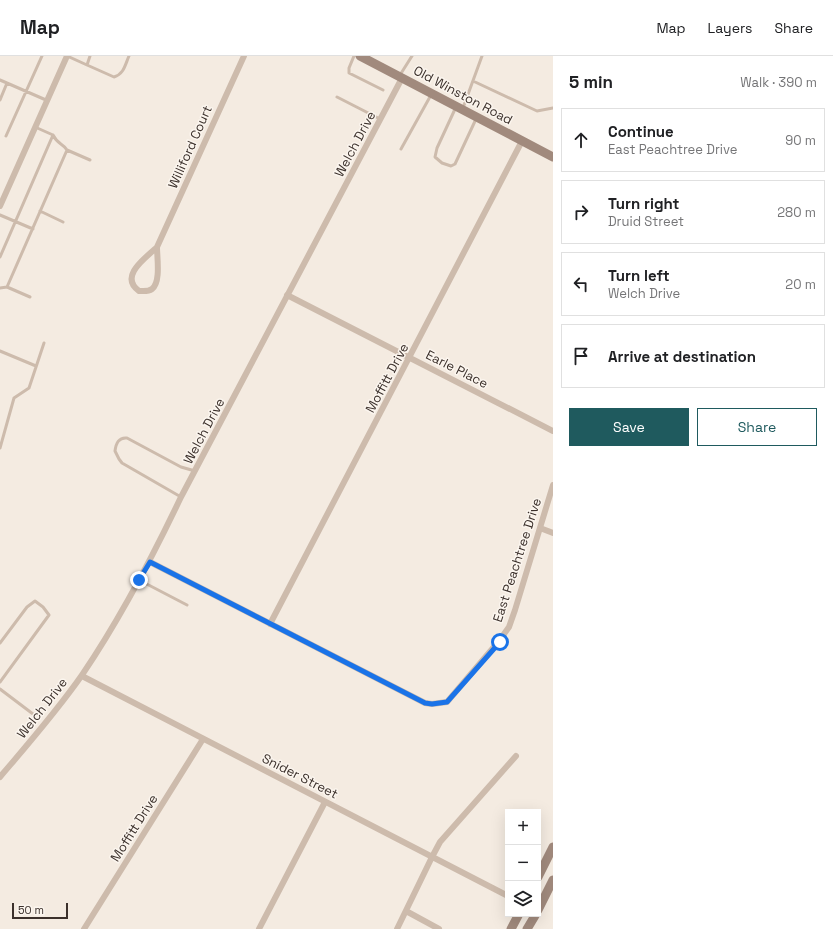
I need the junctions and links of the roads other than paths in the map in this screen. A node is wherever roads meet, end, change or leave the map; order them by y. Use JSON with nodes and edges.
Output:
{"nodes":[{"id":1,"x":42,"y":56,"type":"edge"},
{"id":2,"x":67,"y":56,"type":"edge"},
{"id":3,"x":90,"y":56,"type":"edge"},
{"id":4,"x":129,"y":56,"type":"edge"},
{"id":5,"x":244,"y":56,"type":"edge"},
{"id":6,"x":354,"y":56,"type":"edge"},
{"id":7,"x":360,"y":56,"type":"edge"},
{"id":8,"x":412,"y":56,"type":"edge"},
{"id":9,"x":482,"y":56,"type":"edge"},
{"id":10,"x":87,"y":65,"type":"junction"},
{"id":11,"x":401,"y":77,"type":"junction"},
{"id":12,"x":0,"y":80,"type":"edge"},
{"id":13,"x":473,"y":81,"type":"junction"},
{"id":14,"x":7,"y":83,"type":"junction"},
{"id":15,"x":383,"y":90,"type":"dead end"},
{"id":16,"x":26,"y":91,"type":"junction"},
{"id":17,"x":432,"y":94,"type":"junction"},
{"id":18,"x":336,"y":97,"type":"dead end"},
{"id":19,"x":0,"y":100,"type":"edge"},
{"id":20,"x":46,"y":100,"type":"junction"},
{"id":21,"x":459,"y":108,"type":"junction"},
{"id":22,"x":553,"y":108,"type":"edge"},
{"id":23,"x":477,"y":117,"type":"junction"},
{"id":24,"x":380,"y":119,"type":"junction"},
{"id":25,"x":34,"y":127,"type":"junction"},
{"id":26,"x":53,"y":135,"type":"junction"},
{"id":27,"x":6,"y":136,"type":"dead end"},
{"id":28,"x":522,"y":141,"type":"junction"},
{"id":29,"x":401,"y":149,"type":"dead end"},
{"id":30,"x":67,"y":150,"type":"junction"},
{"id":31,"x":553,"y":157,"type":"edge"},
{"id":32,"x":90,"y":160,"type":"dead end"},
{"id":33,"x":0,"y":206,"type":"edge"},
{"id":34,"x":40,"y":211,"type":"junction"},
{"id":35,"x":0,"y":215,"type":"edge"},
{"id":36,"x":16,"y":222,"type":"junction"},
{"id":37,"x":63,"y":222,"type":"dead end"},
{"id":38,"x":33,"y":229,"type":"junction"},
{"id":39,"x":157,"y":247,"type":"junction"},
{"id":40,"x":0,"y":257,"type":"edge"},
{"id":41,"x":0,"y":288,"type":"edge"},
{"id":42,"x":7,"y":288,"type":"junction"},
{"id":43,"x":287,"y":295,"type":"junction"},
{"id":44,"x":30,"y":297,"type":"dead end"},
{"id":45,"x":44,"y":343,"type":"dead end"},
{"id":46,"x":0,"y":351,"type":"edge"},
{"id":47,"x":410,"y":357,"type":"junction"},
{"id":48,"x":36,"y":366,"type":"junction"},
{"id":49,"x":553,"y":432,"type":"edge"},
{"id":50,"x":0,"y":448,"type":"edge"},
{"id":51,"x":195,"y":471,"type":"junction"},
{"id":52,"x":553,"y":484,"type":"edge"},
{"id":53,"x":181,"y":497,"type":"junction"},
{"id":54,"x":540,"y":528,"type":"junction"},
{"id":55,"x":553,"y":533,"type":"edge"},
{"id":56,"x":150,"y":562,"type":"junction"},
{"id":57,"x":139,"y":580,"type":"junction"},
{"id":58,"x":187,"y":605,"type":"dead end"},
{"id":59,"x":270,"y":624,"type":"junction"},
{"id":60,"x":0,"y":643,"type":"edge"},
{"id":61,"x":82,"y":676,"type":"junction"},
{"id":62,"x":0,"y":682,"type":"edge"},
{"id":63,"x":0,"y":689,"type":"edge"},
{"id":64,"x":33,"y":714,"type":"dead end"},
{"id":65,"x":203,"y":739,"type":"junction"},
{"id":66,"x":516,"y":756,"type":"dead end"},
{"id":67,"x":0,"y":777,"type":"edge"},
{"id":68,"x":325,"y":802,"type":"junction"},
{"id":69,"x":553,"y":847,"type":"edge"},
{"id":70,"x":432,"y":857,"type":"junction"},
{"id":71,"x":541,"y":871,"type":"edge"},
{"id":72,"x":553,"y":880,"type":"edge"},
{"id":73,"x":505,"y":894,"type":"edge"},
{"id":74,"x":541,"y":904,"type":"edge"},
{"id":75,"x":406,"y":911,"type":"junction"},
{"id":76,"x":517,"y":917,"type":"edge"},
{"id":77,"x":534,"y":917,"type":"edge"},
{"id":78,"x":84,"y":929,"type":"edge"},
{"id":79,"x":259,"y":929,"type":"edge"},
{"id":80,"x":397,"y":929,"type":"edge"},
{"id":81,"x":440,"y":929,"type":"edge"},
{"id":82,"x":511,"y":929,"type":"edge"},
{"id":83,"x":528,"y":929,"type":"edge"}],
"edges":[{"from":1,"to":16,"type":"lane"},
{"from":2,"to":10,"type":"lane"},
{"from":2,"to":20,"type":"street"},
{"from":3,"to":10,"type":"lane"},
{"from":4,"to":10,"type":"lane"},
{"from":5,"to":39,"type":"street","name":"Williford Court"},
{"from":6,"to":15,"type":"lane"},
{"from":7,"to":11,"type":"street","name":"Old Winston Road"},
{"from":8,"to":11,"type":"lane"},
{"from":9,"to":13,"type":"lane"},
{"from":11,"to":17,"type":"street","name":"Old Winston Road"},
{"from":11,"to":24,"type":"street","name":"Welch Drive"},
{"from":12,"to":14,"type":"lane"},
{"from":13,"to":21,"type":"lane"},
{"from":13,"to":22,"type":"lane"},
{"from":14,"to":16,"type":"lane"},
{"from":14,"to":19,"type":"lane"},
{"from":16,"to":20,"type":"lane"},
{"from":16,"to":27,"type":"lane"},
{"from":17,"to":21,"type":"street","name":"Old Winston Road"},
{"from":17,"to":29,"type":"lane"},
{"from":18,"to":24,"type":"lane"},
{"from":20,"to":25,"type":"street"},
{"from":21,"to":23,"type":"street","name":"Old Winston Road"},
{"from":21,"to":23,"type":"lane"},
{"from":23,"to":28,"type":"street","name":"Old Winston Road"},
{"from":24,"to":43,"type":"street","name":"Welch Drive"},
{"from":25,"to":26,"type":"lane"},
{"from":25,"to":33,"type":"street"},
{"from":26,"to":30,"type":"lane"},
{"from":26,"to":36,"type":"lane"},
{"from":28,"to":31,"type":"street","name":"Old Winston Road"},
{"from":28,"to":47,"type":"street","name":"Moffitt Drive"},
{"from":30,"to":32,"type":"lane"},
{"from":30,"to":34,"type":"lane"},
{"from":34,"to":37,"type":"lane"},
{"from":34,"to":38,"type":"lane"},
{"from":35,"to":36,"type":"lane"},
{"from":36,"to":38,"type":"lane"},
{"from":36,"to":40,"type":"lane"},
{"from":38,"to":42,"type":"lane"},
{"from":39,"to":39,"type":"street","name":"Williford Court"},
{"from":41,"to":42,"type":"lane"},
{"from":42,"to":44,"type":"lane"},
{"from":43,"to":47,"type":"street","name":"Earle Place"},
{"from":43,"to":51,"type":"street","name":"Welch Drive"},
{"from":45,"to":48,"type":"lane"},
{"from":46,"to":48,"type":"lane"},
{"from":47,"to":49,"type":"street","name":"Earle Place"},
{"from":47,"to":59,"type":"street","name":"Moffitt Drive"},
{"from":48,"to":50,"type":"lane"},
{"from":51,"to":53,"type":"street","name":"Welch Drive"},
{"from":51,"to":53,"type":"lane"},
{"from":52,"to":54,"type":"street","name":"East Peachtree Drive"},
{"from":53,"to":56,"type":"street","name":"Welch Drive"},
{"from":54,"to":55,"type":"street"},
{"from":54,"to":59,"type":"street","name":"East Peachtree Drive"},
{"from":56,"to":57,"type":"street","name":"Welch Drive"},
{"from":56,"to":59,"type":"street"},
{"from":57,"to":58,"type":"lane"},
{"from":57,"to":61,"type":"street","name":"Welch Drive"},
{"from":60,"to":62,"type":"lane"},
{"from":61,"to":65,"type":"street","name":"Snider Street"},
{"from":61,"to":67,"type":"street","name":"Welch Drive"},
{"from":63,"to":64,"type":"lane"},
{"from":65,"to":68,"type":"street","name":"Snider Street"},
{"from":65,"to":78,"type":"street","name":"Moffitt Drive"},
{"from":66,"to":70,"type":"street"},
{"from":68,"to":70,"type":"street","name":"Snider Street"},
{"from":68,"to":79,"type":"street"},
{"from":69,"to":71,"type":"street"},
{"from":70,"to":73,"type":"street","name":"Snider Street"},
{"from":70,"to":75,"type":"street"},
{"from":72,"to":74,"type":"street"},
{"from":75,"to":80,"type":"street"},
{"from":75,"to":81,"type":"street"},
{"from":76,"to":82,"type":"street"},
{"from":77,"to":83,"type":"street"}]}
